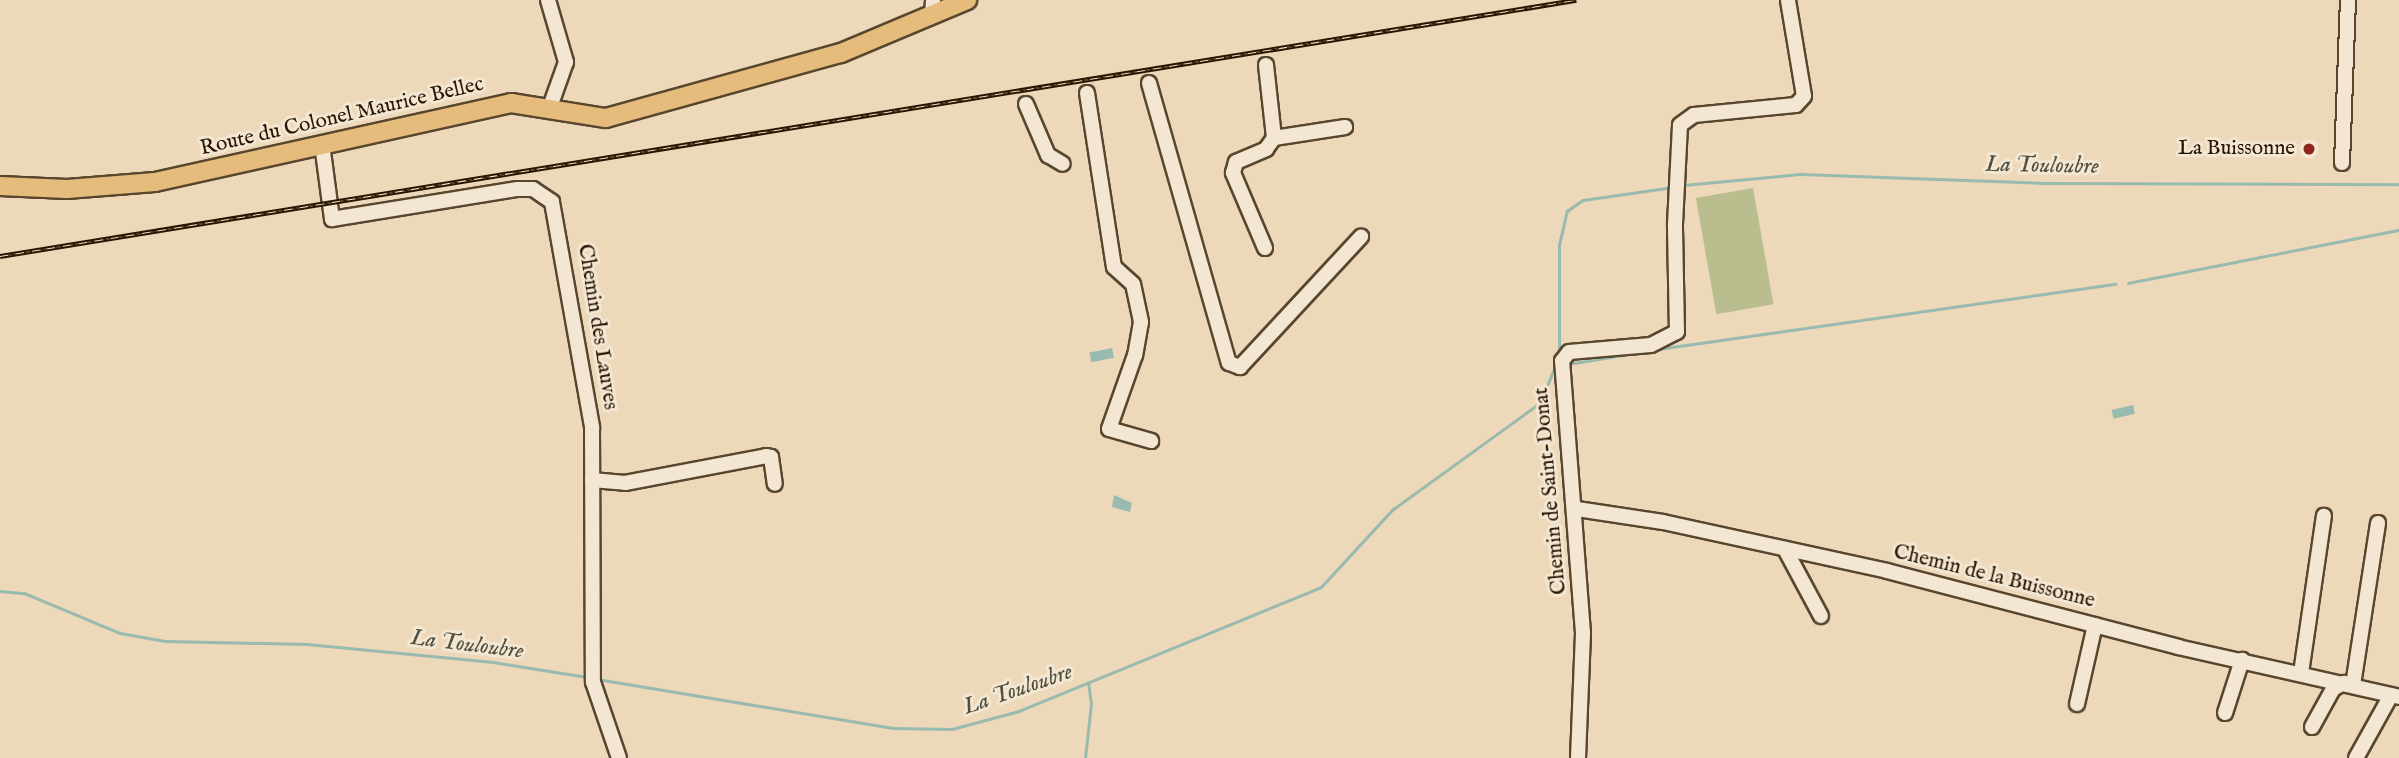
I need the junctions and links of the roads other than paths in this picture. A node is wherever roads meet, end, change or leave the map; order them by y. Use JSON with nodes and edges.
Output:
{"nodes":[{"id":1,"x":548,"y":0,"type":"edge"},
{"id":2,"x":967,"y":0,"type":"edge"},
{"id":3,"x":1788,"y":0,"type":"edge"},
{"id":4,"x":2348,"y":0,"type":"edge"},
{"id":5,"x":933,"y":8,"type":"edge"},
{"id":6,"x":1266,"y":65,"type":"dead end"},
{"id":7,"x":1149,"y":83,"type":"dead end"},
{"id":8,"x":1087,"y":93,"type":"dead end"},
{"id":9,"x":1027,"y":104,"type":"dead end"},
{"id":10,"x":550,"y":107,"type":"junction"},
{"id":11,"x":1345,"y":127,"type":"dead end"},
{"id":12,"x":1274,"y":138,"type":"junction"},
{"id":13,"x":322,"y":144,"type":"junction"},
{"id":14,"x":2342,"y":163,"type":"dead end"},
{"id":15,"x":1063,"y":164,"type":"dead end"},
{"id":16,"x":0,"y":186,"type":"edge"},
{"id":17,"x":1361,"y":237,"type":"dead end"},
{"id":18,"x":1265,"y":248,"type":"dead end"},
{"id":19,"x":1151,"y":441,"type":"dead end"},
{"id":20,"x":592,"y":480,"type":"junction"},
{"id":21,"x":775,"y":484,"type":"dead end"},
{"id":22,"x":1577,"y":509,"type":"junction"},
{"id":23,"x":2323,"y":516,"type":"dead end"},
{"id":24,"x":2378,"y":523,"type":"dead end"},
{"id":25,"x":1785,"y":549,"type":"junction"},
{"id":26,"x":1821,"y":616,"type":"dead end"},
{"id":27,"x":2095,"y":625,"type":"junction"},
{"id":28,"x":2242,"y":660,"type":"junction"},
{"id":29,"x":2301,"y":673,"type":"junction"},
{"id":30,"x":2348,"y":684,"type":"junction"},
{"id":31,"x":2395,"y":696,"type":"edge"},
{"id":32,"x":2077,"y":704,"type":"dead end"},
{"id":33,"x":2225,"y":713,"type":"dead end"},
{"id":34,"x":2312,"y":727,"type":"dead end"},
{"id":35,"x":619,"y":758,"type":"edge"},
{"id":36,"x":1578,"y":758,"type":"edge"},
{"id":37,"x":2356,"y":758,"type":"edge"}],
"edges":[{"from":1,"to":10,"type":"street"},
{"from":2,"to":5,"type":"main road","name":"Route du Colonel Maurice Bellec"},
{"from":3,"to":22,"type":"street","name":"Chemin de Saint-Donat"},
{"from":4,"to":14,"type":"street"},
{"from":5,"to":10,"type":"main road","name":"Route du Colonel Maurice Bellec"},
{"from":6,"to":12,"type":"street"},
{"from":7,"to":17,"type":"street"},
{"from":8,"to":19,"type":"street"},
{"from":9,"to":15,"type":"street"},
{"from":10,"to":13,"type":"main road","name":"Route du Colonel Maurice Bellec"},
{"from":11,"to":12,"type":"street"},
{"from":12,"to":18,"type":"street"},
{"from":13,"to":16,"type":"main road","name":"Route du Colonel Maurice Bellec"},
{"from":13,"to":20,"type":"street","name":"Chemin des Lauves"},
{"from":20,"to":21,"type":"street"},
{"from":20,"to":35,"type":"street","name":"Chemin des Lauves"},
{"from":22,"to":25,"type":"street","name":"Chemin de la Buissonne"},
{"from":22,"to":36,"type":"street","name":"Chemin de Saint-Donat"},
{"from":23,"to":29,"type":"street"},
{"from":24,"to":30,"type":"street"},
{"from":25,"to":26,"type":"street"},
{"from":25,"to":27,"type":"street","name":"Chemin de la Buissonne"},
{"from":27,"to":28,"type":"street","name":"Chemin de la Buissonne"},
{"from":27,"to":32,"type":"street"},
{"from":28,"to":29,"type":"street","name":"Chemin de la Buissonne"},
{"from":28,"to":33,"type":"street"},
{"from":29,"to":30,"type":"street","name":"Chemin de la Buissonne"},
{"from":30,"to":31,"type":"street","name":"Chemin de la Buissonne"},
{"from":30,"to":34,"type":"street"},
{"from":31,"to":37,"type":"street"}]}
